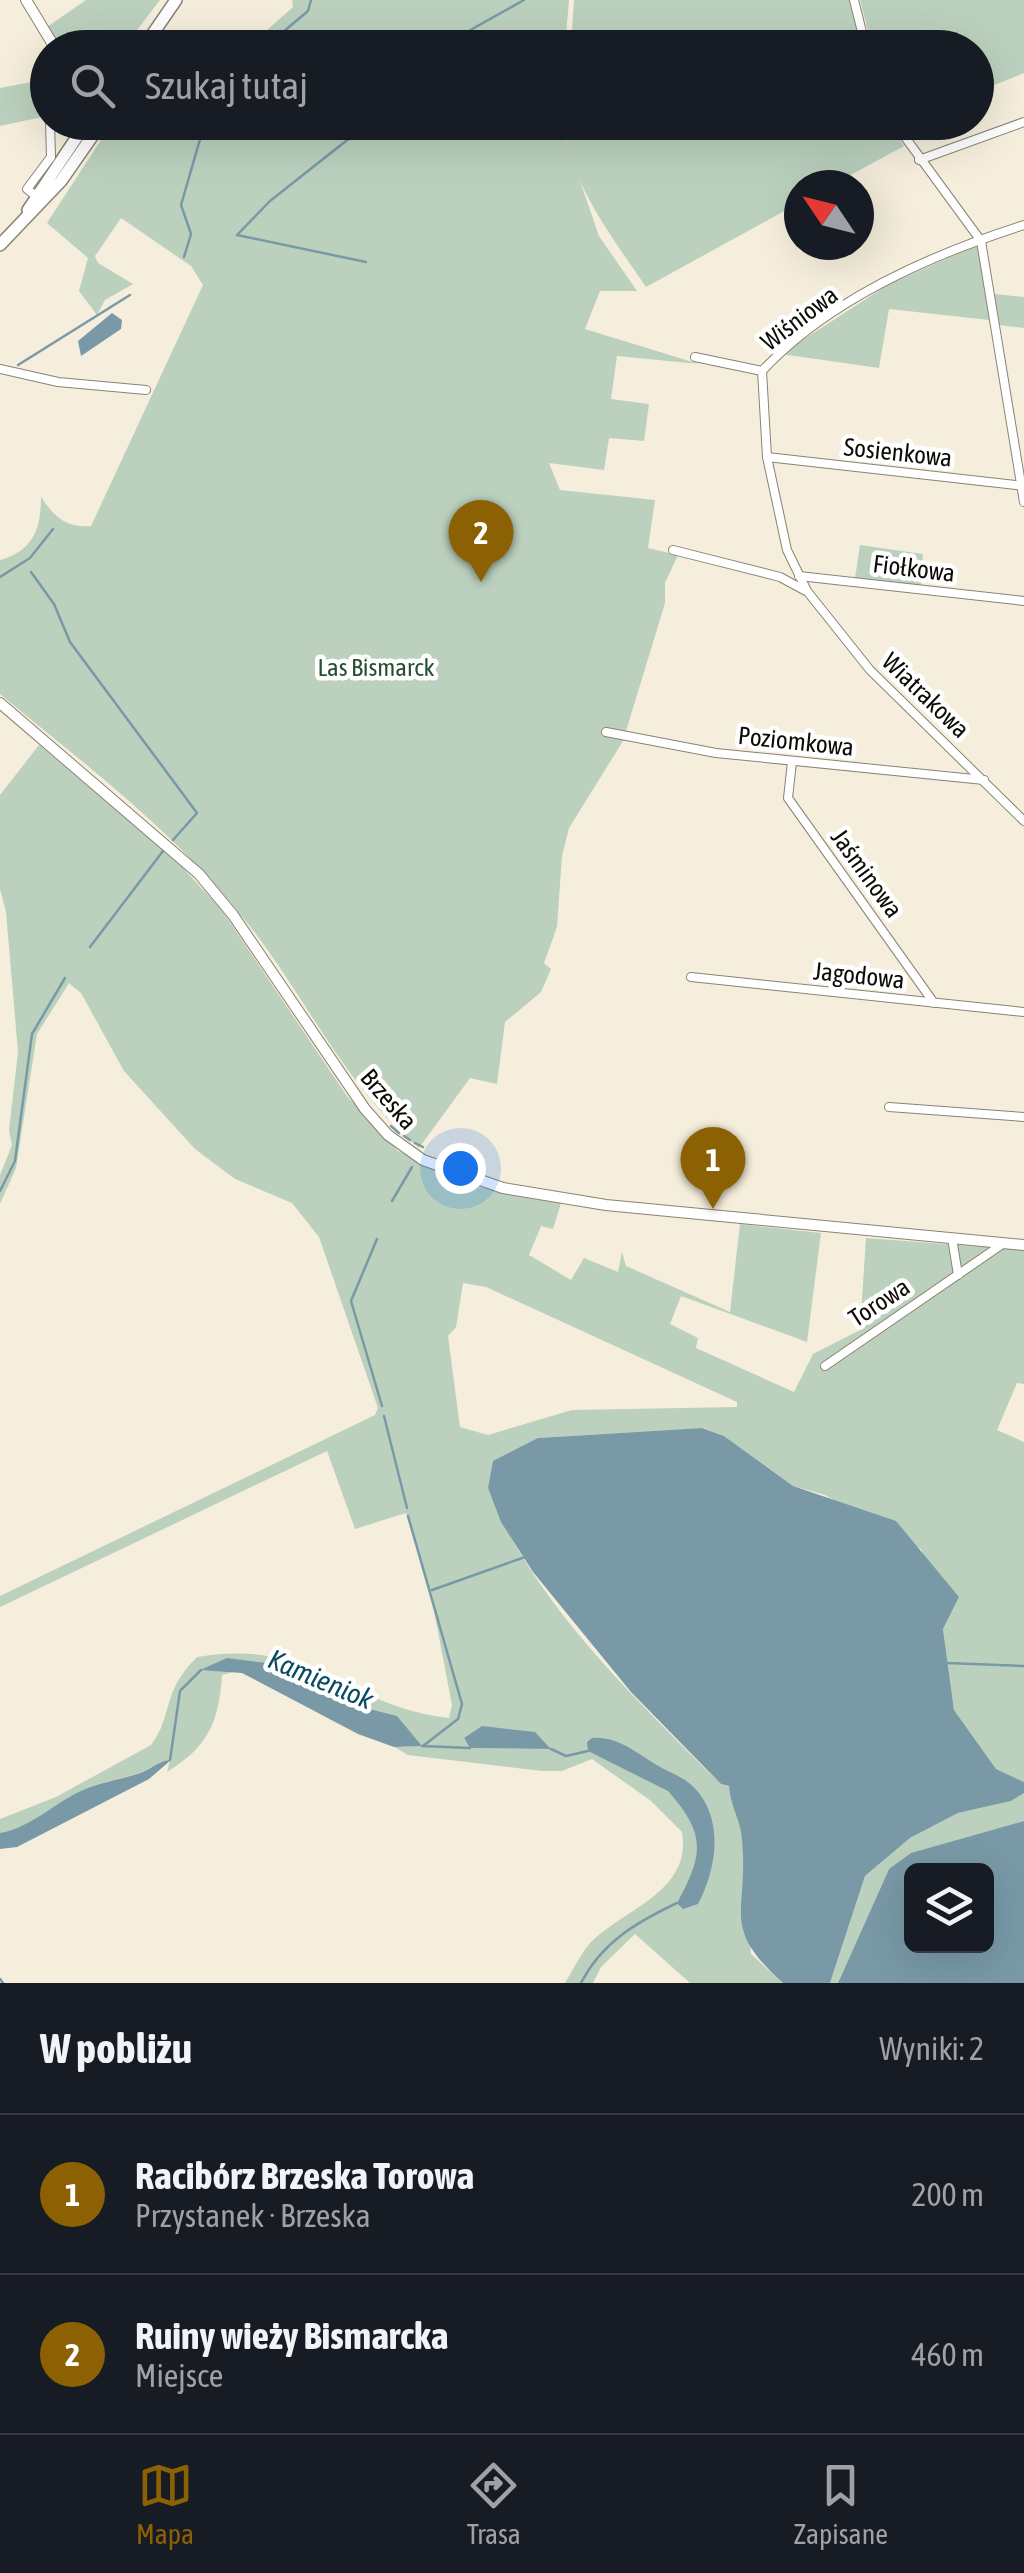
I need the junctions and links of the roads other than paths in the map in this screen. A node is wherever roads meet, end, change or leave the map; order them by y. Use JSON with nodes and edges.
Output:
{"nodes":[{"id":1,"x":26,"y":0,"type":"edge"},
{"id":2,"x":176,"y":0,"type":"edge"},
{"id":3,"x":854,"y":0,"type":"edge"},
{"id":4,"x":43,"y":30,"type":"edge"},
{"id":5,"x":155,"y":30,"type":"edge"},
{"id":6,"x":862,"y":30,"type":"edge"},
{"id":7,"x":1024,"y":122,"type":"edge"},
{"id":8,"x":994,"y":133,"type":"edge"},
{"id":9,"x":50,"y":140,"type":"edge"},
{"id":10,"x":76,"y":140,"type":"edge"},
{"id":11,"x":88,"y":140,"type":"edge"},
{"id":12,"x":906,"y":140,"type":"edge"},
{"id":13,"x":974,"y":140,"type":"edge"},
{"id":14,"x":919,"y":160,"type":"junction"},
{"id":15,"x":40,"y":199,"type":"junction"},
{"id":16,"x":1024,"y":225,"type":"edge"},
{"id":17,"x":981,"y":242,"type":"junction"},
{"id":18,"x":0,"y":245,"type":"edge"},
{"id":19,"x":695,"y":357,"type":"dead end"},
{"id":20,"x":0,"y":369,"type":"edge"},
{"id":21,"x":762,"y":371,"type":"junction"},
{"id":22,"x":146,"y":390,"type":"dead end"},
{"id":23,"x":767,"y":457,"type":"junction"},
{"id":24,"x":1023,"y":486,"type":"edge"},
{"id":25,"x":1024,"y":502,"type":"edge"},
{"id":26,"x":673,"y":550,"type":"dead end"},
{"id":27,"x":792,"y":566,"type":"junction"},
{"id":28,"x":799,"y":576,"type":"junction"},
{"id":29,"x":780,"y":577,"type":"junction"},
{"id":30,"x":807,"y":592,"type":"junction"},
{"id":31,"x":1024,"y":601,"type":"edge"},
{"id":32,"x":0,"y":703,"type":"edge"},
{"id":33,"x":606,"y":732,"type":"dead end"},
{"id":34,"x":792,"y":762,"type":"junction"},
{"id":35,"x":984,"y":780,"type":"junction"},
{"id":36,"x":1024,"y":821,"type":"edge"},
{"id":37,"x":690,"y":977,"type":"dead end"},
{"id":38,"x":934,"y":1002,"type":"junction"},
{"id":39,"x":1024,"y":1012,"type":"edge"},
{"id":40,"x":889,"y":1107,"type":"dead end"},
{"id":41,"x":1024,"y":1117,"type":"edge"},
{"id":42,"x":952,"y":1238,"type":"junction"},
{"id":43,"x":1004,"y":1244,"type":"junction"},
{"id":44,"x":1024,"y":1245,"type":"edge"},
{"id":45,"x":958,"y":1276,"type":"junction"},
{"id":46,"x":825,"y":1366,"type":"dead end"}],
"edges":[{"from":1,"to":4,"type":"street"},
{"from":2,"to":5,"type":"main road"},
{"from":3,"to":6,"type":"street"},
{"from":7,"to":8,"type":"street"},
{"from":9,"to":15,"type":"street"},
{"from":10,"to":15,"type":"main road"},
{"from":11,"to":15,"type":"main road"},
{"from":12,"to":14,"type":"street"},
{"from":13,"to":14,"type":"street"},
{"from":14,"to":17,"type":"street"},
{"from":15,"to":18,"type":"main road"},
{"from":16,"to":17,"type":"street","name":"Wiśniowa"},
{"from":17,"to":21,"type":"street","name":"Wiśniowa"},
{"from":17,"to":24,"type":"street"},
{"from":19,"to":21,"type":"street"},
{"from":20,"to":22,"type":"street"},
{"from":21,"to":23,"type":"street","name":"Wiatrakowa"},
{"from":23,"to":24,"type":"street","name":"Sosienkowa"},
{"from":23,"to":27,"type":"street","name":"Wiatrakowa"},
{"from":24,"to":25,"type":"street"},
{"from":26,"to":29,"type":"street","name":"Wiatrakowa"},
{"from":27,"to":28,"type":"street","name":"Wiatrakowa"},
{"from":27,"to":29,"type":"street"},
{"from":28,"to":30,"type":"street","name":"Wiatrakowa"},
{"from":28,"to":31,"type":"street","name":"Fiołkowa"},
{"from":29,"to":30,"type":"street","name":"Wiatrakowa"},
{"from":30,"to":35,"type":"street","name":"Wiatrakowa"},
{"from":32,"to":42,"type":"street","name":"Brzeska"},
{"from":33,"to":34,"type":"street","name":"Poziomkowa"},
{"from":34,"to":35,"type":"street","name":"Poziomkowa"},
{"from":34,"to":38,"type":"street","name":"Jaśminowa"},
{"from":35,"to":36,"type":"street","name":"Wiatrakowa"},
{"from":37,"to":38,"type":"street","name":"Jagodowa"},
{"from":38,"to":39,"type":"street","name":"Jagodowa"},
{"from":40,"to":41,"type":"street"},
{"from":42,"to":43,"type":"street","name":"Brzeska"},
{"from":42,"to":45,"type":"street"},
{"from":43,"to":44,"type":"street","name":"Brzeska"},
{"from":43,"to":45,"type":"street","name":"Torowa"},
{"from":45,"to":46,"type":"street","name":"Torowa"}]}
